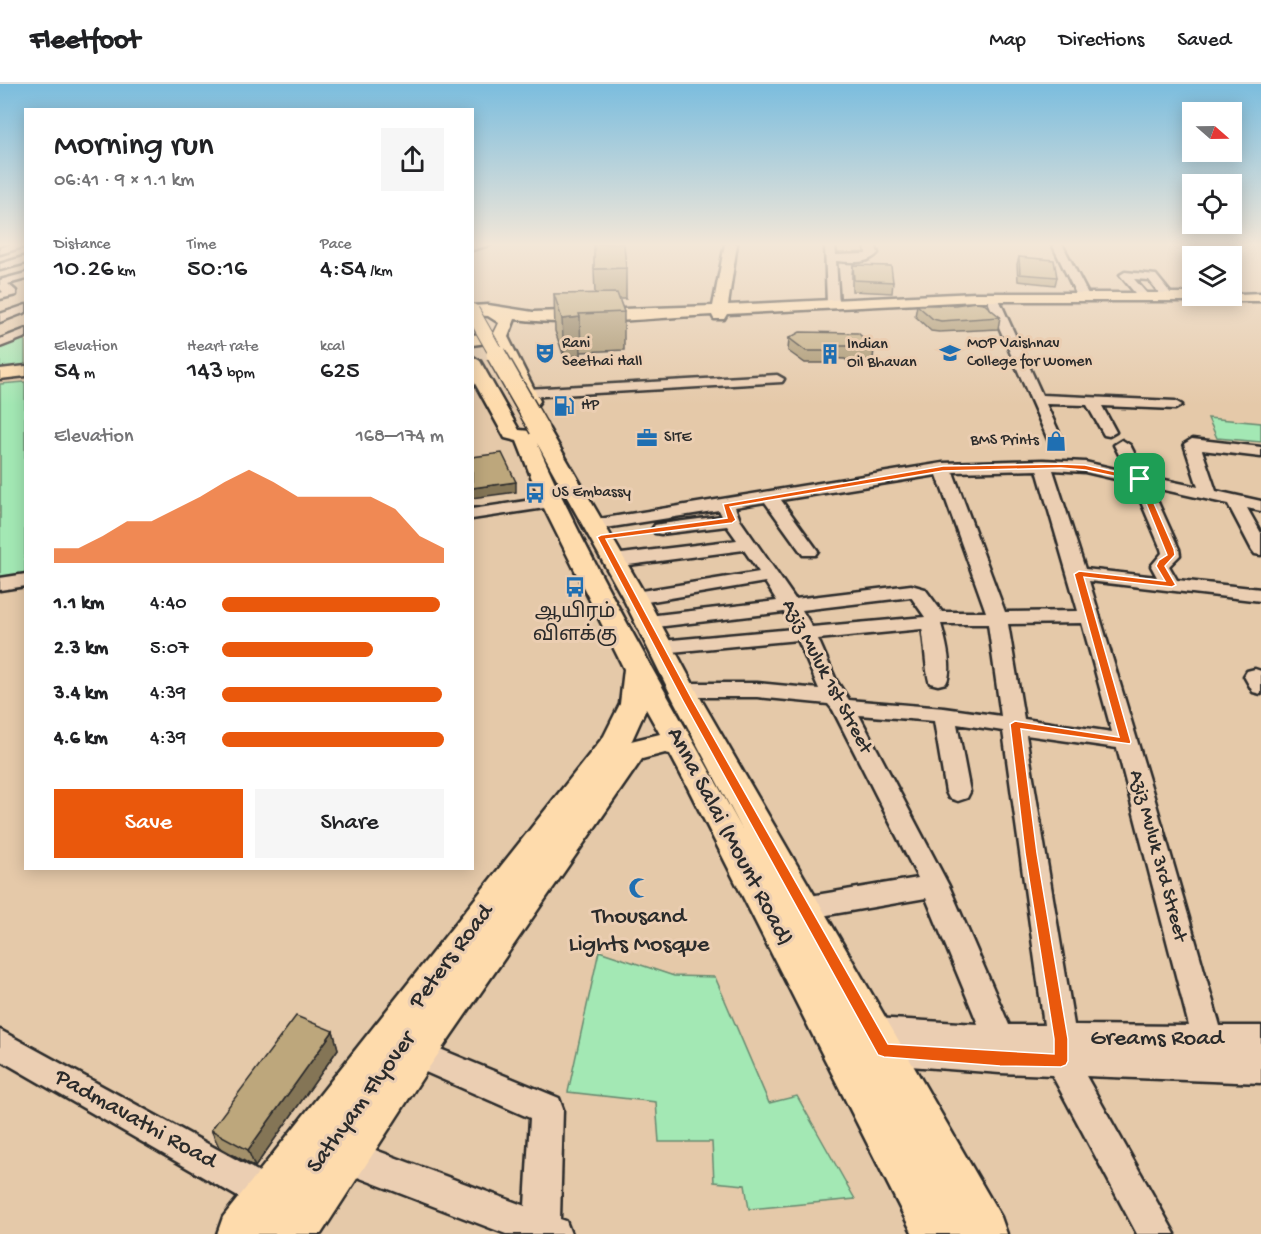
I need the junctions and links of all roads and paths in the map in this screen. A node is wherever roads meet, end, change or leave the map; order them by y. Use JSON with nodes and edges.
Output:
{"nodes":[{"id":1,"x":476,"y":298,"type":"edge"},
{"id":2,"x":716,"y":298,"type":"edge"},
{"id":3,"x":718,"y":298,"type":"edge"},
{"id":4,"x":833,"y":298,"type":"edge"},
{"id":5,"x":993,"y":298,"type":"junction"},
{"id":6,"x":1020,"y":298,"type":"edge"},
{"id":7,"x":1099,"y":298,"type":"edge"},
{"id":8,"x":921,"y":302,"type":"junction"},
{"id":9,"x":1261,"y":302,"type":"edge"},
{"id":10,"x":833,"y":304,"type":"junction"},
{"id":11,"x":24,"y":309,"type":"edge"},
{"id":12,"x":474,"y":312,"type":"edge"},
{"id":13,"x":715,"y":312,"type":"junction"},
{"id":14,"x":474,"y":315,"type":"edge"},
{"id":15,"x":0,"y":318,"type":"edge"},
{"id":16,"x":505,"y":328,"type":"junction"},
{"id":17,"x":474,"y":330,"type":"edge"},
{"id":18,"x":0,"y":331,"type":"edge"},
{"id":19,"x":24,"y":334,"type":"edge"},
{"id":20,"x":474,"y":337,"type":"edge"},
{"id":21,"x":474,"y":341,"type":"edge"},
{"id":22,"x":0,"y":343,"type":"edge"},
{"id":23,"x":474,"y":365,"type":"edge"},
{"id":24,"x":24,"y":371,"type":"edge"},
{"id":25,"x":0,"y":374,"type":"edge"},
{"id":26,"x":24,"y":378,"type":"edge"},
{"id":27,"x":777,"y":379,"type":"dead end"},
{"id":28,"x":0,"y":381,"type":"edge"},
{"id":29,"x":527,"y":393,"type":"junction"},
{"id":30,"x":1037,"y":399,"type":"junction"},
{"id":31,"x":1092,"y":401,"type":"junction"},
{"id":32,"x":1108,"y":432,"type":"dead end"},
{"id":33,"x":1186,"y":433,"type":"junction"},
{"id":34,"x":532,"y":434,"type":"junction"},
{"id":35,"x":1054,"y":439,"type":"dead end"},
{"id":36,"x":1122,"y":445,"type":"dead end"},
{"id":37,"x":1261,"y":452,"type":"edge"},
{"id":38,"x":1043,"y":465,"type":"junction"},
{"id":39,"x":943,"y":468,"type":"junction"},
{"id":40,"x":1140,"y":479,"type":"junction"},
{"id":41,"x":1209,"y":496,"type":"junction"},
{"id":42,"x":770,"y":497,"type":"junction"},
{"id":43,"x":552,"y":502,"type":"junction"},
{"id":44,"x":1236,"y":502,"type":"junction"},
{"id":45,"x":1261,"y":506,"type":"edge"},
{"id":46,"x":729,"y":513,"type":"junction"},
{"id":47,"x":474,"y":514,"type":"edge"},
{"id":48,"x":602,"y":541,"type":"junction"},
{"id":49,"x":749,"y":544,"type":"junction"},
{"id":50,"x":1261,"y":550,"type":"edge"},
{"id":51,"x":809,"y":551,"type":"dead end"},
{"id":52,"x":1079,"y":574,"type":"junction"},
{"id":53,"x":768,"y":576,"type":"junction"},
{"id":54,"x":24,"y":580,"type":"edge"},
{"id":55,"x":0,"y":584,"type":"edge"},
{"id":56,"x":1172,"y":585,"type":"junction"},
{"id":57,"x":1261,"y":595,"type":"edge"},
{"id":58,"x":789,"y":603,"type":"junction"},
{"id":59,"x":997,"y":616,"type":"junction"},
{"id":60,"x":1090,"y":617,"type":"junction"},
{"id":61,"x":934,"y":620,"type":"junction"},
{"id":62,"x":805,"y":633,"type":"junction"},
{"id":63,"x":645,"y":634,"type":"junction"},
{"id":64,"x":938,"y":678,"type":"dead end"},
{"id":65,"x":682,"y":690,"type":"junction"},
{"id":66,"x":838,"y":702,"type":"junction"},
{"id":67,"x":944,"y":715,"type":"junction"},
{"id":68,"x":1015,"y":724,"type":"junction"},
{"id":69,"x":1126,"y":742,"type":"junction"},
{"id":70,"x":681,"y":747,"type":"junction"},
{"id":71,"x":958,"y":792,"type":"dead end"},
{"id":72,"x":556,"y":838,"type":"junction"},
{"id":73,"x":935,"y":886,"type":"junction"},
{"id":74,"x":804,"y":908,"type":"junction"},
{"id":75,"x":459,"y":968,"type":"junction"},
{"id":76,"x":1000,"y":1039,"type":"junction"},
{"id":77,"x":1209,"y":1040,"type":"junction"},
{"id":78,"x":1261,"y":1040,"type":"edge"},
{"id":79,"x":879,"y":1041,"type":"junction"},
{"id":80,"x":0,"y":1044,"type":"edge"},
{"id":81,"x":1061,"y":1050,"type":"junction"},
{"id":82,"x":416,"y":1053,"type":"junction"},
{"id":83,"x":1261,"y":1068,"type":"edge"},
{"id":84,"x":346,"y":1155,"type":"junction"},
{"id":85,"x":269,"y":1215,"type":"edge"},
{"id":86,"x":532,"y":1230,"type":"edge"},
{"id":87,"x":240,"y":1234,"type":"edge"},
{"id":88,"x":294,"y":1234,"type":"edge"},
{"id":89,"x":938,"y":1234,"type":"edge"},
{"id":90,"x":984,"y":1234,"type":"edge"},
{"id":91,"x":1157,"y":1234,"type":"edge"}],
"edges":[{"from":1,"to":16,"type":"main road"},
{"from":2,"to":13,"type":"main road"},
{"from":3,"to":13,"type":"main road"},
{"from":4,"to":10,"type":"street"},
{"from":5,"to":6,"type":"main road"},
{"from":5,"to":8,"type":"main road"},
{"from":5,"to":30,"type":"street"},
{"from":7,"to":9,"type":"main road"},
{"from":8,"to":10,"type":"main road"},
{"from":8,"to":13,"type":"main road"},
{"from":10,"to":13,"type":"main road"},
{"from":11,"to":15,"type":"street"},
{"from":12,"to":16,"type":"main road"},
{"from":13,"to":16,"type":"main road"},
{"from":13,"to":16,"type":"main road"},
{"from":14,"to":34,"type":"main road","bridge":true},
{"from":16,"to":17,"type":"main road"},
{"from":16,"to":20,"type":"main road"},
{"from":16,"to":29,"type":"main road"},
{"from":18,"to":19,"type":"street"},
{"from":19,"to":22,"type":"street"},
{"from":21,"to":34,"type":"main road"},
{"from":23,"to":34,"type":"main road"},
{"from":24,"to":25,"type":"main road"},
{"from":26,"to":28,"type":"main road"},
{"from":27,"to":29,"type":"street"},
{"from":29,"to":34,"type":"main road"},
{"from":30,"to":31,"type":"street"},
{"from":30,"to":35,"type":"street"},
{"from":31,"to":32,"type":"street"},
{"from":31,"to":33,"type":"street"},
{"from":33,"to":37,"type":"street"},
{"from":33,"to":41,"type":"street"},
{"from":34,"to":43,"type":"main road","name":"Anna Salai (Mount Road)"},
{"from":34,"to":48,"type":"main road","name":"Anna Salai (Mount Road)"},
{"from":36,"to":40,"type":"street"},
{"from":38,"to":39,"type":"street"},
{"from":38,"to":40,"type":"street"},
{"from":38,"to":52,"type":"street","name":"Aziz Muluk 3rd Street"},
{"from":39,"to":42,"type":"street"},
{"from":39,"to":59,"type":"street"},
{"from":40,"to":41,"type":"street"},
{"from":40,"to":56,"type":"street"},
{"from":41,"to":44,"type":"street"},
{"from":42,"to":46,"type":"street"},
{"from":42,"to":51,"type":"street"},
{"from":43,"to":47,"type":"street"},
{"from":43,"to":63,"type":"main road","name":"Anna Salai (Mount Road)"},
{"from":44,"to":45,"type":"street"},
{"from":44,"to":50,"type":"street"},
{"from":46,"to":48,"type":"street"},
{"from":46,"to":49,"type":"street","name":"Aziz Muluk 1st Street"},
{"from":48,"to":49,"type":"street"},
{"from":48,"to":63,"type":"main road","name":"Anna Salai (Mount Road)"},
{"from":49,"to":53,"type":"street","name":"Aziz Muluk 1st Street"},
{"from":52,"to":56,"type":"street"},
{"from":52,"to":60,"type":"street","name":"Aziz Muluk 3rd Street"},
{"from":53,"to":58,"type":"street","name":"Aziz Muluk 1st Street"},
{"from":53,"to":63,"type":"street"},
{"from":54,"to":55,"type":"street"},
{"from":56,"to":57,"type":"street"},
{"from":58,"to":61,"type":"street"},
{"from":58,"to":62,"type":"street","name":"Aziz Muluk 1st Street"},
{"from":58,"to":63,"type":"street"},
{"from":59,"to":60,"type":"street"},
{"from":59,"to":61,"type":"street"},
{"from":59,"to":68,"type":"street"},
{"from":60,"to":69,"type":"street","name":"Aziz Muluk 3rd Street"},
{"from":61,"to":62,"type":"street"},
{"from":61,"to":64,"type":"street"},
{"from":62,"to":63,"type":"street"},
{"from":62,"to":66,"type":"street","name":"Aziz Muluk 1st Street"},
{"from":63,"to":65,"type":"main road","name":"Anna Salai (Mount Road)"},
{"from":63,"to":70,"type":"main road","name":"Anna Salai (Mount Road)"},
{"from":63,"to":72,"type":"main road","name":"Peters Road"},
{"from":65,"to":66,"type":"street"},
{"from":65,"to":74,"type":"main road","name":"Anna Salai (Mount Road)"},
{"from":66,"to":67,"type":"street"},
{"from":66,"to":73,"type":"street","name":"Aziz Muluk 1st Street"},
{"from":67,"to":68,"type":"street"},
{"from":67,"to":71,"type":"street"},
{"from":68,"to":69,"type":"street"},
{"from":68,"to":81,"type":"street"},
{"from":69,"to":77,"type":"street","name":"Aziz Muluk 3rd Street"},
{"from":70,"to":72,"type":"main road","name":"Peters Road"},
{"from":70,"to":89,"type":"main road","name":"Anna Salai (Mount Road)"},
{"from":72,"to":75,"type":"main road","name":"Peters Road"},
{"from":73,"to":74,"type":"street"},
{"from":73,"to":76,"type":"street","name":"Aziz Muluk 1st Street"},
{"from":74,"to":79,"type":"main road","name":"Anna Salai (Mount Road)"},
{"from":75,"to":82,"type":"main road","name":"Peters Road"},
{"from":75,"to":85,"type":"main road","name":"Sathyam Flyover"},
{"from":76,"to":79,"type":"street","name":"Greams Road"},
{"from":76,"to":81,"type":"street","name":"Greams Road"},
{"from":77,"to":78,"type":"street","name":"Greams Road"},
{"from":77,"to":81,"type":"street","name":"Greams Road"},
{"from":79,"to":81,"type":"street","name":"Greams Road"},
{"from":79,"to":90,"type":"main road","name":"Anna Salai (Mount Road)"},
{"from":80,"to":85,"type":"street","name":"Padmavathi Road"},
{"from":81,"to":83,"type":"street","name":"Greams Road"},
{"from":81,"to":91,"type":"street"},
{"from":82,"to":84,"type":"main road","name":"Peters Road"},
{"from":82,"to":86,"type":"street"},
{"from":84,"to":86,"type":"street"},
{"from":84,"to":88,"type":"main road","name":"Peters Road"},
{"from":85,"to":87,"type":"main road"}]}
